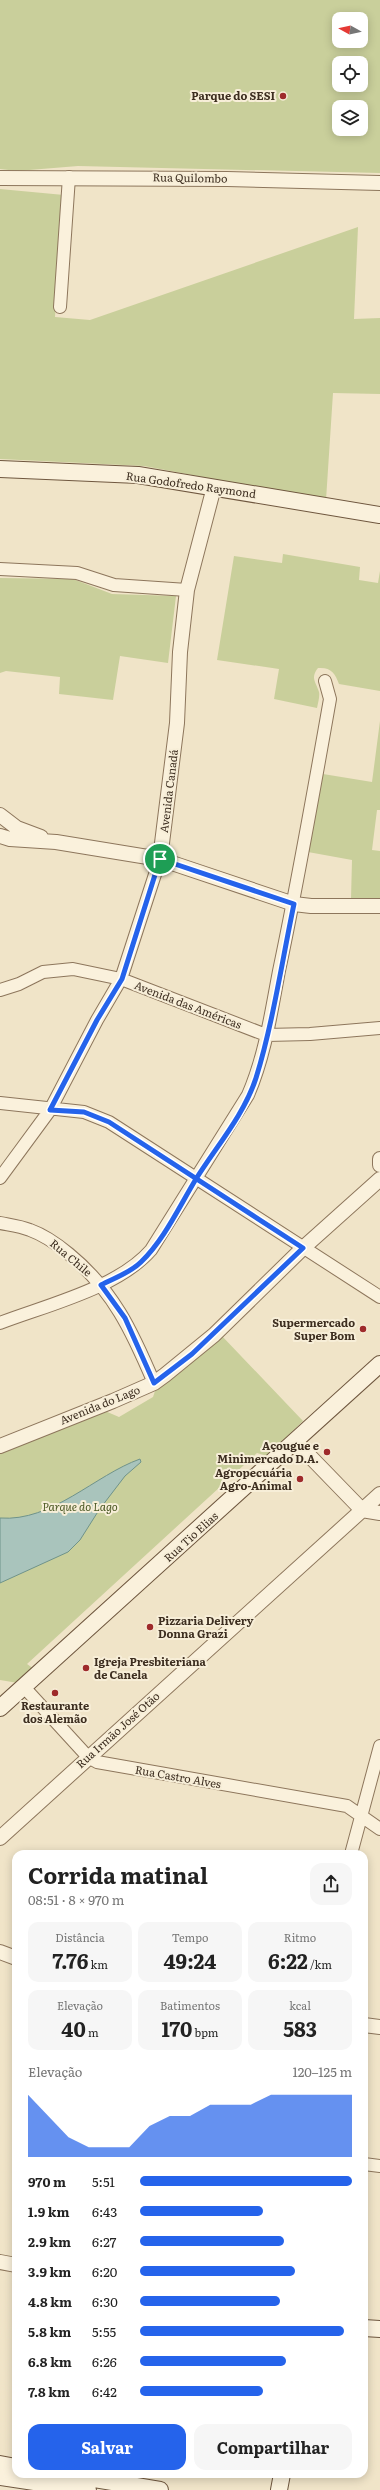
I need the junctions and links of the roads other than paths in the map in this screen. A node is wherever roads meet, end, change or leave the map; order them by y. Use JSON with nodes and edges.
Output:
{"nodes":[{"id":1,"x":69,"y":177,"type":"junction"},
{"id":2,"x":0,"y":178,"type":"edge"},
{"id":3,"x":380,"y":183,"type":"edge"},
{"id":4,"x":60,"y":307,"type":"dead end"},
{"id":5,"x":0,"y":468,"type":"edge"},
{"id":6,"x":214,"y":487,"type":"junction"},
{"id":7,"x":380,"y":515,"type":"edge"},
{"id":8,"x":0,"y":569,"type":"edge"},
{"id":9,"x":187,"y":590,"type":"junction"},
{"id":10,"x":325,"y":681,"type":"dead end"},
{"id":11,"x":2,"y":816,"type":"edge"},
{"id":12,"x":0,"y":835,"type":"edge"},
{"id":13,"x":56,"y":842,"type":"junction"},
{"id":14,"x":160,"y":859,"type":"junction"},
{"id":15,"x":294,"y":904,"type":"junction"},
{"id":16,"x":380,"y":906,"type":"edge"},
{"id":17,"x":122,"y":979,"type":"junction"},
{"id":18,"x":0,"y":990,"type":"edge"},
{"id":19,"x":380,"y":1028,"type":"edge"},
{"id":20,"x":266,"y":1035,"type":"junction"},
{"id":21,"x":0,"y":1103,"type":"edge"},
{"id":22,"x":50,"y":1110,"type":"junction"},
{"id":23,"x":380,"y":1159,"type":"edge"},
{"id":24,"x":380,"y":1166,"type":"edge"},
{"id":25,"x":0,"y":1178,"type":"edge"},
{"id":26,"x":197,"y":1178,"type":"junction"},
{"id":27,"x":380,"y":1179,"type":"edge"},
{"id":28,"x":369,"y":1189,"type":"junction"},
{"id":29,"x":0,"y":1223,"type":"edge"},
{"id":30,"x":303,"y":1248,"type":"junction"},
{"id":31,"x":101,"y":1285,"type":"junction"},
{"id":32,"x":380,"y":1297,"type":"edge"},
{"id":33,"x":0,"y":1323,"type":"edge"},
{"id":34,"x":380,"y":1364,"type":"edge"},
{"id":35,"x":154,"y":1383,"type":"junction"},
{"id":36,"x":296,"y":1442,"type":"junction"},
{"id":37,"x":0,"y":1446,"type":"edge"},
{"id":38,"x":380,"y":1494,"type":"edge"},
{"id":39,"x":362,"y":1510,"type":"junction"},
{"id":40,"x":380,"y":1513,"type":"edge"},
{"id":41,"x":23,"y":1686,"type":"junction"},
{"id":42,"x":0,"y":1708,"type":"edge"},
{"id":43,"x":380,"y":1746,"type":"edge"},
{"id":44,"x":88,"y":1757,"type":"junction"},
{"id":45,"x":362,"y":1816,"type":"junction"},
{"id":46,"x":380,"y":1830,"type":"edge"},
{"id":47,"x":0,"y":1838,"type":"edge"},
{"id":48,"x":352,"y":1850,"type":"edge"},
{"id":49,"x":0,"y":1952,"type":"edge"},
{"id":50,"x":12,"y":1956,"type":"edge"},
{"id":51,"x":368,"y":2026,"type":"edge"},
{"id":52,"x":380,"y":2027,"type":"edge"},
{"id":53,"x":368,"y":2164,"type":"edge"},
{"id":54,"x":380,"y":2166,"type":"edge"},
{"id":55,"x":0,"y":2262,"type":"edge"},
{"id":56,"x":12,"y":2264,"type":"edge"},
{"id":57,"x":368,"y":2328,"type":"edge"},
{"id":58,"x":380,"y":2329,"type":"edge"},
{"id":59,"x":0,"y":2464,"type":"edge"},
{"id":60,"x":12,"y":2466,"type":"edge"},
{"id":61,"x":0,"y":2477,"type":"edge"},
{"id":62,"x":12,"y":2477,"type":"edge"},
{"id":63,"x":37,"y":2478,"type":"edge"},
{"id":64,"x":71,"y":2478,"type":"edge"},
{"id":65,"x":281,"y":2478,"type":"edge"},
{"id":66,"x":82,"y":2485,"type":"edge"},
{"id":67,"x":119,"y":2487,"type":"edge"},
{"id":68,"x":160,"y":2490,"type":"edge"},
{"id":69,"x":279,"y":2490,"type":"edge"}],
"edges":[{"from":1,"to":2,"type":"street","name":"Rua Quilombo"},
{"from":1,"to":3,"type":"street","name":"Rua Quilombo"},
{"from":1,"to":4,"type":"street"},
{"from":5,"to":6,"type":"main road","name":"Rua Godofredo Raymond"},
{"from":6,"to":7,"type":"main road","name":"Rua Godofredo Raymond"},
{"from":6,"to":9,"type":"street","name":"Avenida Canadá"},
{"from":8,"to":9,"type":"street"},
{"from":9,"to":14,"type":"street","name":"Avenida Canadá"},
{"from":10,"to":15,"type":"street"},
{"from":11,"to":12,"type":"street"},
{"from":11,"to":13,"type":"street"},
{"from":12,"to":13,"type":"street"},
{"from":13,"to":14,"type":"street"},
{"from":14,"to":15,"type":"street"},
{"from":14,"to":17,"type":"street","name":"Avenida Canadá"},
{"from":15,"to":16,"type":"street"},
{"from":15,"to":20,"type":"street"},
{"from":17,"to":18,"type":"street","name":"Avenida das Américas"},
{"from":17,"to":20,"type":"street","name":"Avenida das Américas"},
{"from":17,"to":22,"type":"street","name":"Avenida Canadá"},
{"from":19,"to":20,"type":"street","name":"Avenida das Américas"},
{"from":20,"to":26,"type":"street"},
{"from":21,"to":22,"type":"street"},
{"from":22,"to":25,"type":"street","name":"Avenida Canadá"},
{"from":22,"to":26,"type":"street"},
{"from":23,"to":24,"type":"street"},
{"from":24,"to":28,"type":"street","name":"Avenida do Lago"},
{"from":26,"to":30,"type":"street"},
{"from":26,"to":31,"type":"street"},
{"from":27,"to":28,"type":"street","name":"Avenida do Lago"},
{"from":28,"to":30,"type":"street","name":"Avenida do Lago"},
{"from":29,"to":31,"type":"street","name":"Rua Chile"},
{"from":30,"to":32,"type":"street"},
{"from":30,"to":35,"type":"street","name":"Avenida do Lago"},
{"from":31,"to":33,"type":"street"},
{"from":31,"to":35,"type":"street","name":"Rua Chile"},
{"from":34,"to":36,"type":"main road","name":"Rua Tio Elias"},
{"from":35,"to":37,"type":"street","name":"Avenida do Lago"},
{"from":36,"to":39,"type":"street"},
{"from":36,"to":41,"type":"main road","name":"Rua Tio Elias"},
{"from":38,"to":39,"type":"street","name":"Rua Irmão José Otão"},
{"from":39,"to":40,"type":"street"},
{"from":39,"to":44,"type":"street","name":"Rua Irmão José Otão"},
{"from":41,"to":42,"type":"main road","name":"Rua Tio Elias"},
{"from":41,"to":44,"type":"street","name":"Rua Castro Alves"},
{"from":43,"to":45,"type":"street"},
{"from":44,"to":45,"type":"street","name":"Rua Castro Alves"},
{"from":44,"to":47,"type":"street","name":"Rua Irmão José Otão"},
{"from":45,"to":46,"type":"street","name":"Rua Castro Alves"},
{"from":45,"to":48,"type":"street"},
{"from":49,"to":50,"type":"street"},
{"from":51,"to":52,"type":"street"},
{"from":53,"to":54,"type":"street"},
{"from":55,"to":56,"type":"street"},
{"from":57,"to":58,"type":"main road"},
{"from":59,"to":60,"type":"main road"},
{"from":61,"to":62,"type":"main road"},
{"from":63,"to":66,"type":"main road"},
{"from":64,"to":66,"type":"main road"},
{"from":65,"to":69,"type":"main road"},
{"from":66,"to":67,"type":"main road"},
{"from":67,"to":68,"type":"main road"}]}
